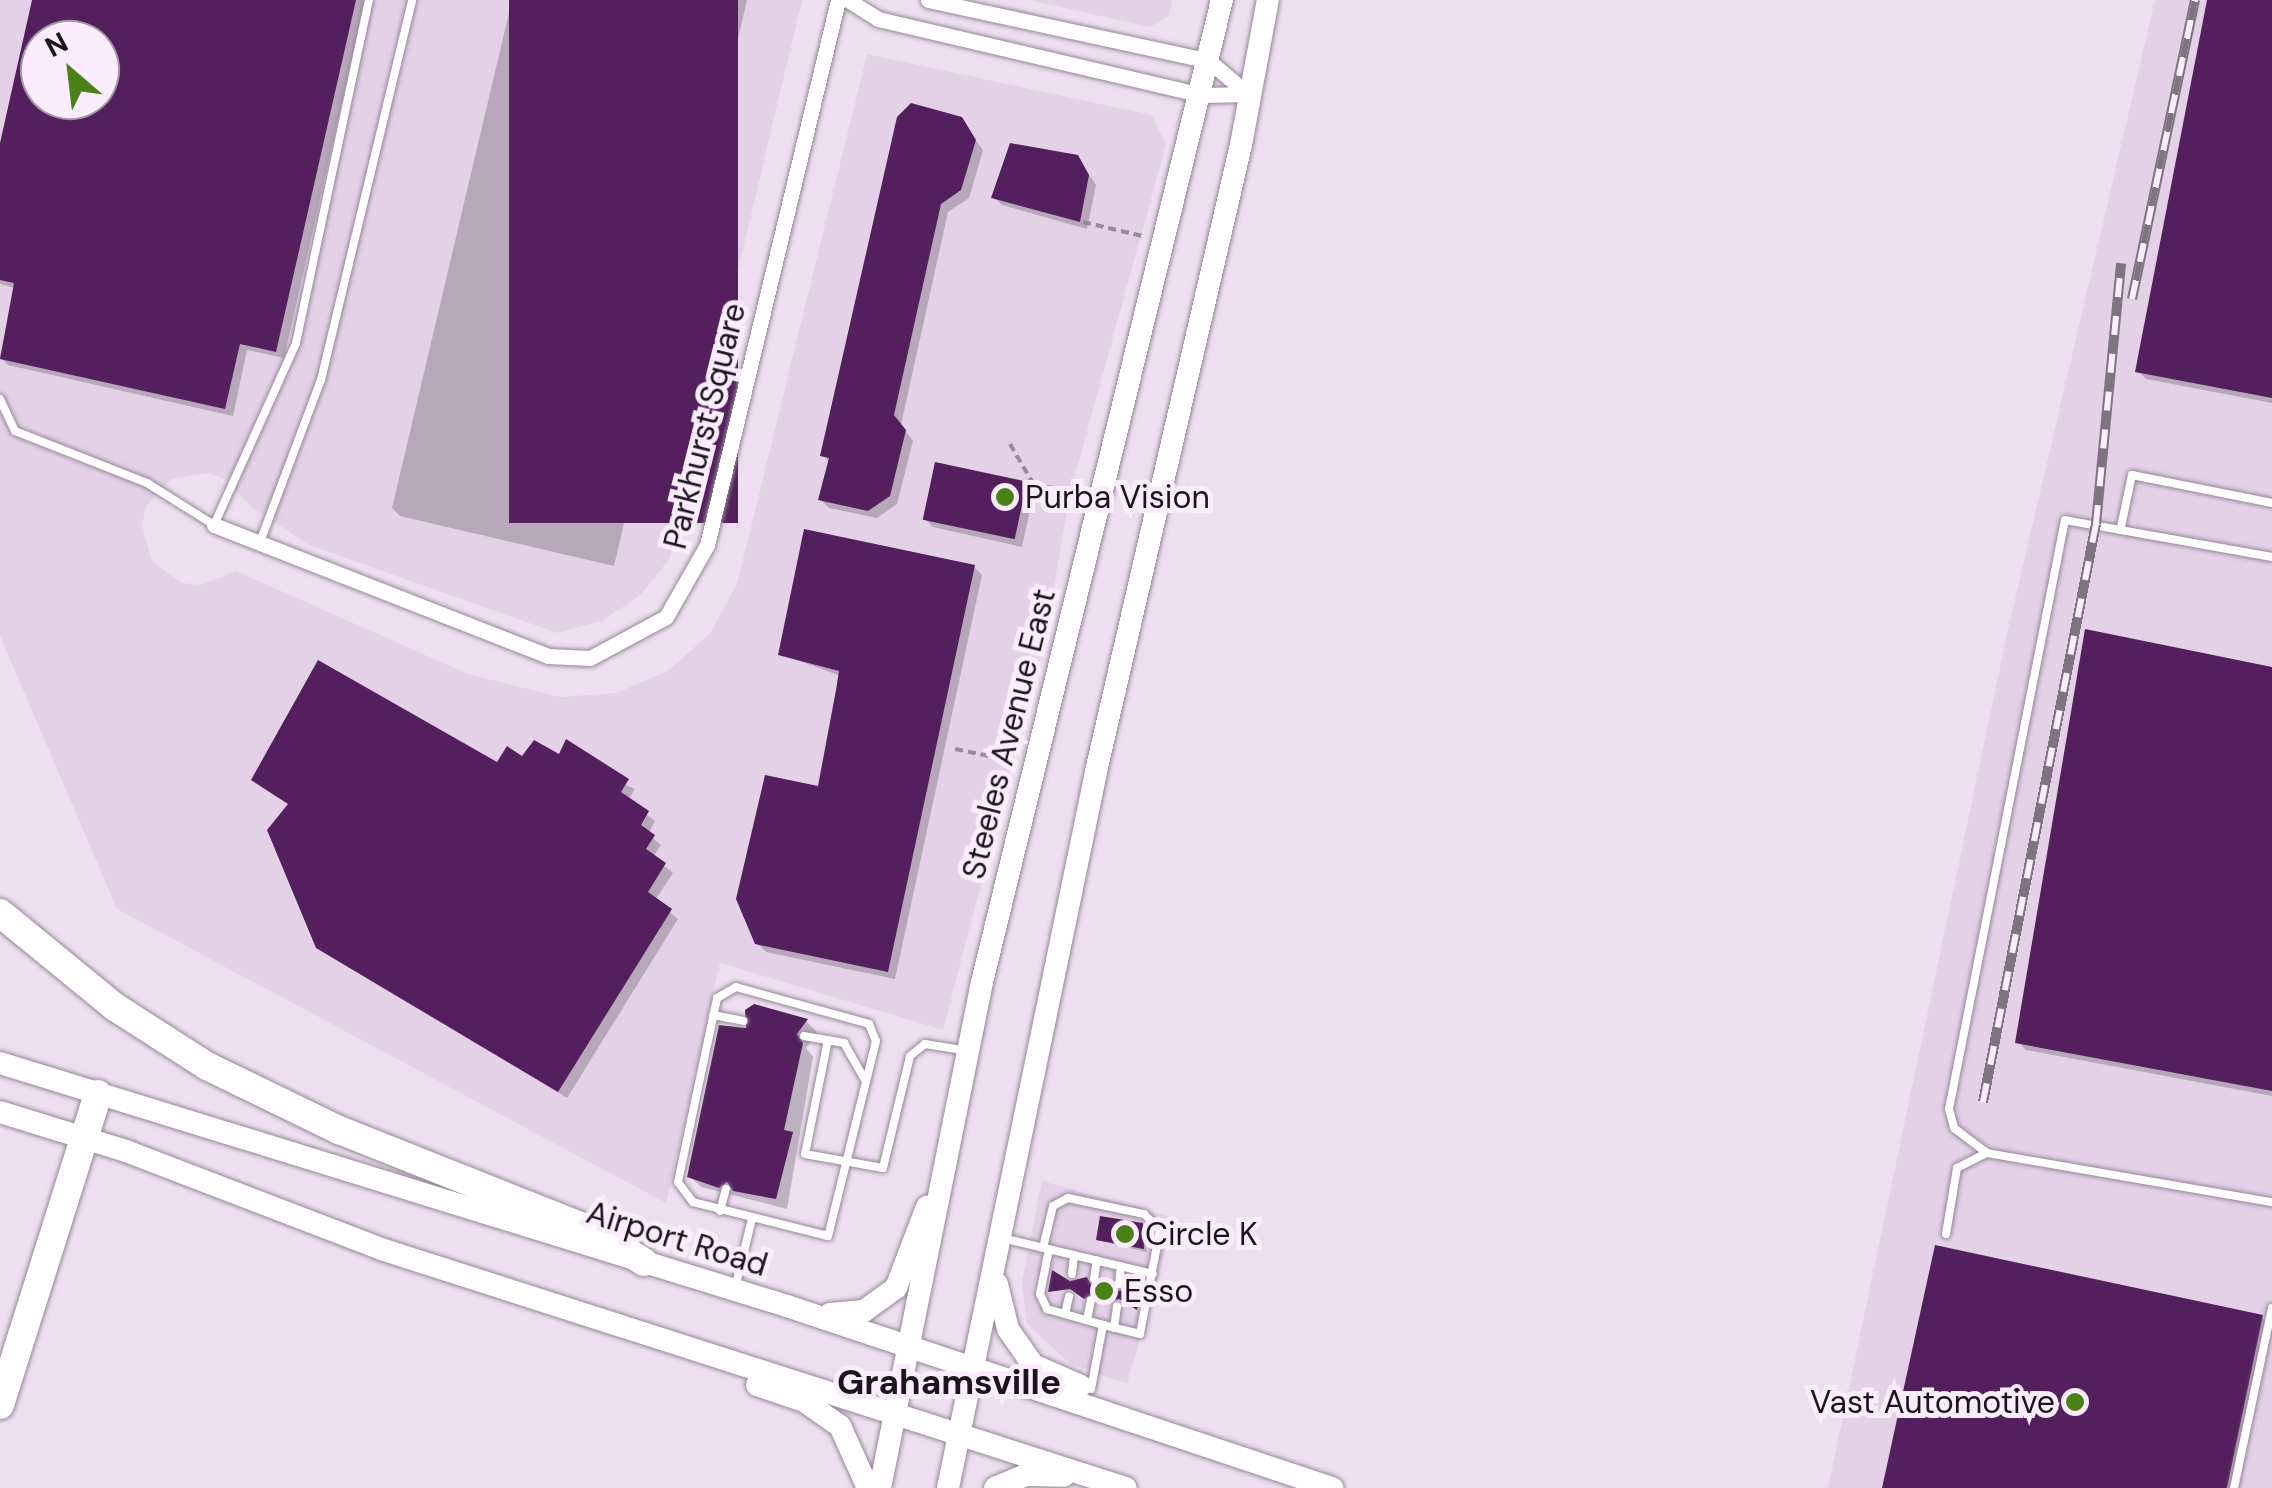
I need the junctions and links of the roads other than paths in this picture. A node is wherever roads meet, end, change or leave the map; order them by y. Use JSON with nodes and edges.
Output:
{"nodes":[{"id":1,"x":369,"y":0,"type":"edge"},
{"id":2,"x":412,"y":0,"type":"edge"},
{"id":3,"x":838,"y":0,"type":"edge"},
{"id":4,"x":848,"y":0,"type":"edge"},
{"id":5,"x":928,"y":0,"type":"edge"},
{"id":6,"x":1222,"y":0,"type":"edge"},
{"id":7,"x":1268,"y":0,"type":"edge"},
{"id":8,"x":1209,"y":61,"type":"junction"},
{"id":9,"x":1248,"y":94,"type":"junction"},
{"id":10,"x":1202,"y":95,"type":"junction"},
{"id":11,"x":0,"y":398,"type":"edge"},
{"id":12,"x":2272,"y":503,"type":"edge"},
{"id":13,"x":214,"y":525,"type":"junction"},
{"id":14,"x":2121,"y":527,"type":"junction"},
{"id":15,"x":260,"y":542,"type":"junction"},
{"id":16,"x":2272,"y":557,"type":"edge"},
{"id":17,"x":0,"y":913,"type":"edge"},
{"id":18,"x":713,"y":1015,"type":"junction"},
{"id":19,"x":742,"y":1022,"type":"dead end"},
{"id":20,"x":804,"y":1036,"type":"dead end"},
{"id":21,"x":828,"y":1040,"type":"junction"},
{"id":22,"x":968,"y":1051,"type":"junction"},
{"id":23,"x":0,"y":1063,"type":"edge"},
{"id":24,"x":866,"y":1080,"type":"junction"},
{"id":25,"x":98,"y":1094,"type":"junction"},
{"id":26,"x":0,"y":1112,"type":"edge"},
{"id":27,"x":84,"y":1138,"type":"junction"},
{"id":28,"x":1986,"y":1153,"type":"junction"},
{"id":29,"x":848,"y":1161,"type":"junction"},
{"id":30,"x":726,"y":1190,"type":"dead end"},
{"id":31,"x":940,"y":1194,"type":"junction"},
{"id":32,"x":2272,"y":1202,"type":"edge"},
{"id":33,"x":720,"y":1211,"type":"junction"},
{"id":34,"x":752,"y":1219,"type":"junction"},
{"id":35,"x":1946,"y":1234,"type":"dead end"},
{"id":36,"x":998,"y":1248,"type":"junction"},
{"id":37,"x":1046,"y":1248,"type":"junction"},
{"id":38,"x":1074,"y":1255,"type":"junction"},
{"id":39,"x":1097,"y":1260,"type":"junction"},
{"id":40,"x":644,"y":1262,"type":"junction"},
{"id":41,"x":1121,"y":1266,"type":"junction"},
{"id":42,"x":1072,"y":1274,"type":"dead end"},
{"id":43,"x":1153,"y":1274,"type":"junction"},
{"id":44,"x":1094,"y":1278,"type":"dead end"},
{"id":45,"x":1119,"y":1284,"type":"dead end"},
{"id":46,"x":734,"y":1290,"type":"junction"},
{"id":47,"x":1068,"y":1296,"type":"dead end"},
{"id":48,"x":1090,"y":1300,"type":"dead end"},
{"id":49,"x":787,"y":1306,"type":"junction"},
{"id":50,"x":1117,"y":1306,"type":"dead end"},
{"id":51,"x":2272,"y":1308,"type":"edge"},
{"id":52,"x":1065,"y":1314,"type":"junction"},
{"id":53,"x":1087,"y":1320,"type":"junction"},
{"id":54,"x":1103,"y":1326,"type":"junction"},
{"id":55,"x":1114,"y":1328,"type":"junction"},
{"id":56,"x":909,"y":1346,"type":"junction"},
{"id":57,"x":685,"y":1347,"type":"junction"},
{"id":58,"x":974,"y":1367,"type":"junction"},
{"id":59,"x":1091,"y":1389,"type":"junction"},
{"id":60,"x":0,"y":1405,"type":"edge"},
{"id":61,"x":896,"y":1413,"type":"junction"},
{"id":62,"x":1133,"y":1419,"type":"junction"},
{"id":63,"x":960,"y":1433,"type":"junction"},
{"id":64,"x":1115,"y":1484,"type":"edge"},
{"id":65,"x":868,"y":1488,"type":"edge"},
{"id":66,"x":880,"y":1488,"type":"edge"},
{"id":67,"x":948,"y":1488,"type":"edge"},
{"id":68,"x":995,"y":1488,"type":"edge"},
{"id":69,"x":1332,"y":1488,"type":"edge"},
{"id":70,"x":2234,"y":1488,"type":"edge"}],
"edges":[{"from":1,"to":13,"type":"lane"},
{"from":2,"to":15,"type":"lane"},
{"from":3,"to":15,"type":"street","name":"Parkhurst Square"},
{"from":4,"to":10,"type":"street"},
{"from":5,"to":8,"type":"street"},
{"from":6,"to":8,"type":"main road","name":"Steeles Avenue East"},
{"from":7,"to":9,"type":"main road"},
{"from":8,"to":9,"type":"street"},
{"from":8,"to":10,"type":"main road","name":"Steeles Avenue East"},
{"from":9,"to":10,"type":"street"},
{"from":9,"to":36,"type":"main road"},
{"from":10,"to":22,"type":"main road","name":"Steeles Avenue East"},
{"from":11,"to":13,"type":"lane"},
{"from":12,"to":14,"type":"lane"},
{"from":13,"to":15,"type":"street","name":"Parkhurst Square"},
{"from":14,"to":16,"type":"lane"},
{"from":14,"to":28,"type":"lane"},
{"from":17,"to":40,"type":"highway"},
{"from":18,"to":19,"type":"lane"},
{"from":18,"to":24,"type":"lane"},
{"from":18,"to":33,"type":"lane"},
{"from":20,"to":21,"type":"lane"},
{"from":21,"to":24,"type":"lane"},
{"from":21,"to":29,"type":"lane"},
{"from":22,"to":29,"type":"lane"},
{"from":22,"to":31,"type":"main road","name":"Steeles Avenue East"},
{"from":23,"to":25,"type":"main road","name":"Airport Road"},
{"from":24,"to":29,"type":"lane"},
{"from":25,"to":27,"type":"highway"},
{"from":25,"to":40,"type":"main road","name":"Airport Road"},
{"from":26,"to":27,"type":"main road"},
{"from":27,"to":57,"type":"main road"},
{"from":27,"to":60,"type":"highway"},
{"from":28,"to":32,"type":"lane"},
{"from":28,"to":35,"type":"lane"},
{"from":29,"to":34,"type":"lane"},
{"from":30,"to":33,"type":"lane"},
{"from":31,"to":49,"type":"main road"},
{"from":31,"to":56,"type":"main road","name":"Steeles Avenue East"},
{"from":33,"to":34,"type":"lane"},
{"from":34,"to":46,"type":"lane"},
{"from":36,"to":37,"type":"lane"},
{"from":36,"to":58,"type":"main road"},
{"from":36,"to":59,"type":"main road"},
{"from":37,"to":38,"type":"lane"},
{"from":37,"to":43,"type":"lane"},
{"from":37,"to":52,"type":"lane"},
{"from":38,"to":39,"type":"lane"},
{"from":38,"to":42,"type":"lane"},
{"from":39,"to":41,"type":"lane"},
{"from":39,"to":44,"type":"lane"},
{"from":40,"to":46,"type":"main road","name":"Airport Road"},
{"from":41,"to":43,"type":"lane"},
{"from":41,"to":45,"type":"lane"},
{"from":43,"to":55,"type":"lane"},
{"from":46,"to":49,"type":"main road","name":"Airport Road"},
{"from":47,"to":52,"type":"lane"},
{"from":48,"to":53,"type":"lane"},
{"from":49,"to":56,"type":"main road","name":"Airport Road"},
{"from":50,"to":55,"type":"lane"},
{"from":51,"to":70,"type":"lane"},
{"from":52,"to":53,"type":"lane"},
{"from":53,"to":54,"type":"lane"},
{"from":54,"to":55,"type":"lane"},
{"from":54,"to":59,"type":"lane"},
{"from":56,"to":58,"type":"main road","name":"Airport Road"},
{"from":56,"to":61,"type":"main road","name":"Steeles Avenue East"},
{"from":57,"to":61,"type":"main road"},
{"from":57,"to":65,"type":"main road"},
{"from":58,"to":62,"type":"main road","name":"Airport Road"},
{"from":58,"to":63,"type":"main road"},
{"from":59,"to":62,"type":"main road"},
{"from":61,"to":63,"type":"main road"},
{"from":61,"to":66,"type":"main road","name":"Steeles Avenue East"},
{"from":62,"to":69,"type":"main road","name":"Airport Road"},
{"from":63,"to":64,"type":"main road"},
{"from":63,"to":67,"type":"main road"},
{"from":64,"to":68,"type":"main road"}]}
